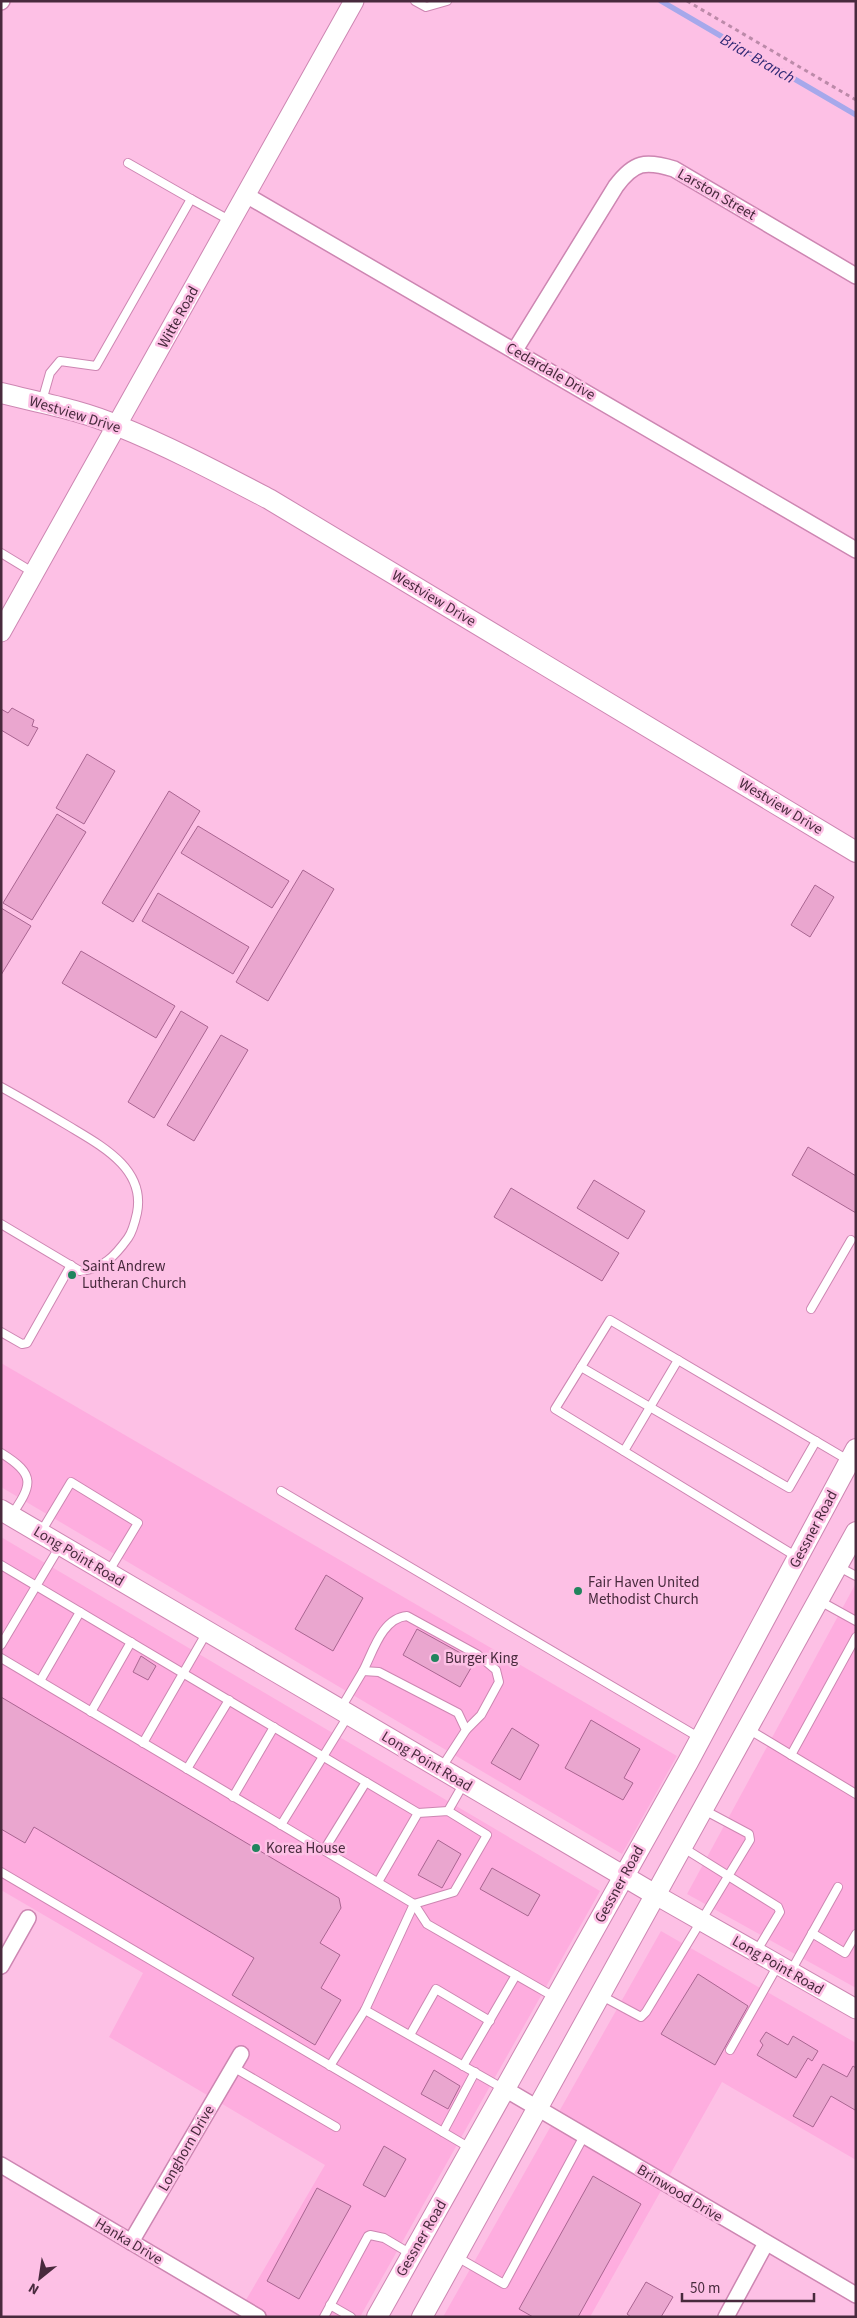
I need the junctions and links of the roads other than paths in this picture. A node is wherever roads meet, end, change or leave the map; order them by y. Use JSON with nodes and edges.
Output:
{"nodes":[{"id":1,"x":354,"y":1,"type":"edge"},
{"id":2,"x":415,"y":1,"type":"edge"},
{"id":3,"x":447,"y":1,"type":"edge"},
{"id":4,"x":128,"y":164,"type":"dead end"},
{"id":5,"x":246,"y":195,"type":"junction"},
{"id":6,"x":191,"y":199,"type":"junction"},
{"id":7,"x":231,"y":221,"type":"junction"},
{"id":8,"x":856,"y":276,"type":"edge"},
{"id":9,"x":515,"y":350,"type":"junction"},
{"id":10,"x":1,"y":393,"type":"edge"},
{"id":11,"x":41,"y":403,"type":"junction"},
{"id":12,"x":117,"y":425,"type":"junction"},
{"id":13,"x":856,"y":550,"type":"edge"},
{"id":14,"x":1,"y":553,"type":"edge"},
{"id":15,"x":34,"y":573,"type":"junction"},
{"id":16,"x":1,"y":632,"type":"edge"},
{"id":17,"x":853,"y":848,"type":"edge"},
{"id":18,"x":1,"y":1087,"type":"edge"},
{"id":19,"x":1,"y":1224,"type":"edge"},
{"id":20,"x":850,"y":1240,"type":"dead end"},
{"id":21,"x":71,"y":1266,"type":"junction"},
{"id":22,"x":811,"y":1309,"type":"dead end"},
{"id":23,"x":1,"y":1332,"type":"edge"},
{"id":24,"x":678,"y":1360,"type":"junction"},
{"id":25,"x":581,"y":1367,"type":"junction"},
{"id":26,"x":650,"y":1407,"type":"junction"},
{"id":27,"x":816,"y":1441,"type":"junction"},
{"id":28,"x":624,"y":1451,"type":"junction"},
{"id":29,"x":1,"y":1453,"type":"edge"},
{"id":30,"x":854,"y":1458,"type":"edge"},
{"id":31,"x":280,"y":1491,"type":"dead end"},
{"id":32,"x":6,"y":1513,"type":"edge"},
{"id":33,"x":856,"y":1532,"type":"edge"},
{"id":34,"x":40,"y":1533,"type":"junction"},
{"id":35,"x":60,"y":1545,"type":"junction"},
{"id":36,"x":797,"y":1557,"type":"junction"},
{"id":37,"x":1,"y":1565,"type":"edge"},
{"id":38,"x":837,"y":1566,"type":"junction"},
{"id":39,"x":108,"y":1573,"type":"junction"},
{"id":40,"x":856,"y":1576,"type":"edge"},
{"id":41,"x":36,"y":1585,"type":"junction"},
{"id":42,"x":818,"y":1600,"type":"junction"},
{"id":43,"x":80,"y":1612,"type":"junction"},
{"id":44,"x":856,"y":1621,"type":"edge"},
{"id":45,"x":208,"y":1632,"type":"junction"},
{"id":46,"x":856,"y":1637,"type":"edge"},
{"id":47,"x":131,"y":1642,"type":"junction"},
{"id":48,"x":1,"y":1646,"type":"edge"},
{"id":49,"x":1,"y":1658,"type":"edge"},
{"id":50,"x":363,"y":1671,"type":"junction"},
{"id":51,"x":184,"y":1673,"type":"junction"},
{"id":52,"x":40,"y":1681,"type":"junction"},
{"id":53,"x":229,"y":1700,"type":"junction"},
{"id":54,"x":91,"y":1712,"type":"junction"},
{"id":55,"x":344,"y":1712,"type":"junction"},
{"id":56,"x":274,"y":1727,"type":"junction"},
{"id":57,"x":747,"y":1729,"type":"junction"},
{"id":58,"x":466,"y":1730,"type":"junction"},
{"id":59,"x":700,"y":1738,"type":"junction"},
{"id":60,"x":143,"y":1743,"type":"junction"},
{"id":61,"x":791,"y":1755,"type":"junction"},
{"id":62,"x":323,"y":1756,"type":"junction"},
{"id":63,"x":187,"y":1769,"type":"junction"},
{"id":64,"x":441,"y":1769,"type":"junction"},
{"id":65,"x":366,"y":1782,"type":"junction"},
{"id":66,"x":464,"y":1783,"type":"junction"},
{"id":67,"x":856,"y":1794,"type":"edge"},
{"id":68,"x":234,"y":1797,"type":"junction"},
{"id":69,"x":702,"y":1810,"type":"junction"},
{"id":70,"x":448,"y":1811,"type":"junction"},
{"id":71,"x":418,"y":1813,"type":"junction"},
{"id":72,"x":281,"y":1825,"type":"junction"},
{"id":73,"x":681,"y":1847,"type":"junction"},
{"id":74,"x":324,"y":1850,"type":"junction"},
{"id":75,"x":1,"y":1872,"type":"edge"},
{"id":76,"x":728,"y":1876,"type":"junction"},
{"id":77,"x":623,"y":1877,"type":"junction"},
{"id":78,"x":378,"y":1882,"type":"junction"},
{"id":79,"x":838,"y":1888,"type":"dead end"},
{"id":80,"x":654,"y":1894,"type":"junction"},
{"id":81,"x":414,"y":1904,"type":"junction"},
{"id":82,"x":28,"y":1918,"type":"dead end"},
{"id":83,"x":702,"y":1922,"type":"junction"},
{"id":84,"x":812,"y":1933,"type":"junction"},
{"id":85,"x":856,"y":1934,"type":"edge"},
{"id":86,"x":756,"y":1952,"type":"junction"},
{"id":87,"x":1,"y":1966,"type":"edge"},
{"id":88,"x":784,"y":1968,"type":"junction"},
{"id":89,"x":516,"y":1975,"type":"junction"},
{"id":90,"x":599,"y":1995,"type":"junction"},
{"id":91,"x":556,"y":1998,"type":"junction"},
{"id":92,"x":856,"y":2009,"type":"edge"},
{"id":93,"x":364,"y":2010,"type":"junction"},
{"id":94,"x":490,"y":2021,"type":"junction"},
{"id":95,"x":410,"y":2035,"type":"junction"},
{"id":96,"x":730,"y":2050,"type":"dead end"},
{"id":97,"x":237,"y":2061,"type":"joint"},
{"id":98,"x":330,"y":2066,"type":"junction"},
{"id":99,"x":463,"y":2066,"type":"junction"},
{"id":100,"x":475,"y":2072,"type":"junction"},
{"id":101,"x":505,"y":2089,"type":"junction"},
{"id":102,"x":537,"y":2108,"type":"junction"},
{"id":103,"x":336,"y":2127,"type":"dead end"},
{"id":104,"x":444,"y":2132,"type":"junction"},
{"id":105,"x":584,"y":2136,"type":"junction"},
{"id":106,"x":472,"y":2149,"type":"junction"},
{"id":107,"x":1,"y":2165,"type":"edge"},
{"id":108,"x":131,"y":2242,"type":"junction"},
{"id":109,"x":766,"y":2243,"type":"junction"},
{"id":110,"x":412,"y":2254,"type":"junction"},
{"id":111,"x":455,"y":2256,"type":"junction"},
{"id":112,"x":856,"y":2295,"type":"edge"},
{"id":113,"x":330,"y":2305,"type":"junction"},
{"id":114,"x":258,"y":2317,"type":"edge"},
{"id":115,"x":324,"y":2317,"type":"edge"},
{"id":116,"x":351,"y":2317,"type":"edge"},
{"id":117,"x":377,"y":2317,"type":"edge"},
{"id":118,"x":422,"y":2317,"type":"edge"},
{"id":119,"x":726,"y":2317,"type":"edge"}],
"edges":[{"from":1,"to":5,"type":"street","name":"Witte Road"},
{"from":2,"to":3,"type":"lane"},
{"from":4,"to":6,"type":"lane"},
{"from":5,"to":7,"type":"street","name":"Witte Road"},
{"from":5,"to":9,"type":"street","name":"Cedardale Drive"},
{"from":6,"to":7,"type":"lane"},
{"from":6,"to":11,"type":"lane"},
{"from":7,"to":12,"type":"street","name":"Witte Road"},
{"from":8,"to":9,"type":"street","name":"Larston Street"},
{"from":9,"to":13,"type":"street","name":"Cedardale Drive"},
{"from":10,"to":11,"type":"main road","name":"Westview Drive"},
{"from":11,"to":12,"type":"main road","name":"Westview Drive"},
{"from":12,"to":15,"type":"street","name":"Witte Road"},
{"from":12,"to":17,"type":"main road","name":"Westview Drive"},
{"from":14,"to":15,"type":"lane"},
{"from":15,"to":16,"type":"street","name":"Witte Road"},
{"from":18,"to":21,"type":"lane"},
{"from":19,"to":21,"type":"lane"},
{"from":20,"to":22,"type":"lane"},
{"from":21,"to":23,"type":"lane"},
{"from":24,"to":25,"type":"lane"},
{"from":24,"to":26,"type":"lane"},
{"from":24,"to":27,"type":"lane"},
{"from":25,"to":26,"type":"lane"},
{"from":25,"to":28,"type":"lane"},
{"from":26,"to":27,"type":"lane"},
{"from":26,"to":28,"type":"lane"},
{"from":27,"to":30,"type":"lane"},
{"from":28,"to":36,"type":"lane"},
{"from":29,"to":32,"type":"lane"},
{"from":30,"to":36,"type":"main road","name":"Gessner Road"},
{"from":31,"to":59,"type":"lane"},
{"from":32,"to":34,"type":"main road","name":"Long Point Road"},
{"from":33,"to":38,"type":"main road"},
{"from":34,"to":35,"type":"main road","name":"Long Point Road"},
{"from":34,"to":39,"type":"lane"},
{"from":35,"to":39,"type":"main road","name":"Long Point Road"},
{"from":35,"to":41,"type":"lane"},
{"from":36,"to":59,"type":"main road","name":"Gessner Road"},
{"from":37,"to":41,"type":"lane"},
{"from":38,"to":40,"type":"lane"},
{"from":38,"to":42,"type":"main road"},
{"from":39,"to":45,"type":"main road","name":"Long Point Road"},
{"from":41,"to":43,"type":"lane"},
{"from":41,"to":48,"type":"lane"},
{"from":42,"to":44,"type":"lane"},
{"from":42,"to":57,"type":"main road"},
{"from":43,"to":47,"type":"lane"},
{"from":43,"to":52,"type":"lane"},
{"from":45,"to":51,"type":"lane"},
{"from":45,"to":55,"type":"main road","name":"Long Point Road"},
{"from":46,"to":61,"type":"lane"},
{"from":47,"to":51,"type":"lane"},
{"from":47,"to":54,"type":"lane"},
{"from":49,"to":52,"type":"lane"},
{"from":50,"to":55,"type":"lane"},
{"from":50,"to":58,"type":"lane"},
{"from":50,"to":58,"type":"lane"},
{"from":51,"to":53,"type":"lane"},
{"from":51,"to":60,"type":"lane"},
{"from":52,"to":54,"type":"lane"},
{"from":53,"to":56,"type":"lane"},
{"from":53,"to":63,"type":"lane"},
{"from":54,"to":60,"type":"lane"},
{"from":55,"to":62,"type":"lane"},
{"from":55,"to":64,"type":"main road","name":"Long Point Road"},
{"from":56,"to":62,"type":"lane"},
{"from":56,"to":68,"type":"lane"},
{"from":57,"to":61,"type":"lane"},
{"from":57,"to":69,"type":"main road"},
{"from":58,"to":64,"type":"lane"},
{"from":59,"to":77,"type":"main road","name":"Gessner Road"},
{"from":60,"to":63,"type":"lane"},
{"from":61,"to":67,"type":"lane"},
{"from":62,"to":65,"type":"lane"},
{"from":62,"to":72,"type":"lane"},
{"from":63,"to":68,"type":"lane"},
{"from":64,"to":66,"type":"main road","name":"Long Point Road"},
{"from":65,"to":71,"type":"lane"},
{"from":65,"to":74,"type":"lane"},
{"from":66,"to":70,"type":"lane"},
{"from":66,"to":77,"type":"main road","name":"Long Point Road"},
{"from":68,"to":72,"type":"lane"},
{"from":69,"to":73,"type":"main road"},
{"from":69,"to":76,"type":"lane"},
{"from":70,"to":71,"type":"lane"},
{"from":70,"to":81,"type":"lane"},
{"from":71,"to":78,"type":"lane"},
{"from":72,"to":74,"type":"lane"},
{"from":73,"to":76,"type":"lane"},
{"from":73,"to":80,"type":"main road"},
{"from":74,"to":78,"type":"lane"},
{"from":75,"to":98,"type":"lane"},
{"from":76,"to":83,"type":"lane"},
{"from":76,"to":86,"type":"lane"},
{"from":77,"to":80,"type":"main road","name":"Long Point Road"},
{"from":77,"to":91,"type":"main road","name":"Gessner Road"},
{"from":78,"to":81,"type":"lane"},
{"from":79,"to":84,"type":"lane"},
{"from":80,"to":83,"type":"street","name":"Long Point Road"},
{"from":80,"to":90,"type":"main road"},
{"from":81,"to":89,"type":"lane"},
{"from":81,"to":93,"type":"lane"},
{"from":82,"to":87,"type":"street"},
{"from":83,"to":86,"type":"street","name":"Long Point Road"},
{"from":83,"to":90,"type":"lane"},
{"from":84,"to":85,"type":"lane"},
{"from":84,"to":88,"type":"lane"},
{"from":86,"to":88,"type":"street","name":"Long Point Road"},
{"from":88,"to":92,"type":"street","name":"Long Point Road"},
{"from":88,"to":96,"type":"lane"},
{"from":89,"to":91,"type":"lane"},
{"from":89,"to":94,"type":"lane"},
{"from":90,"to":102,"type":"main road"},
{"from":91,"to":101,"type":"main road","name":"Gessner Road"},
{"from":93,"to":95,"type":"lane"},
{"from":93,"to":98,"type":"lane"},
{"from":94,"to":95,"type":"lane"},
{"from":94,"to":99,"type":"lane"},
{"from":95,"to":99,"type":"lane"},
{"from":97,"to":103,"type":"lane"},
{"from":97,"to":108,"type":"street","name":"Longhorn Drive"},
{"from":98,"to":104,"type":"lane"},
{"from":99,"to":100,"type":"lane"},
{"from":100,"to":101,"type":"lane"},
{"from":100,"to":104,"type":"lane"},
{"from":101,"to":102,"type":"street","name":"Brinwood Drive"},
{"from":101,"to":106,"type":"main road","name":"Gessner Road"},
{"from":102,"to":105,"type":"street","name":"Brinwood Drive"},
{"from":102,"to":111,"type":"main road"},
{"from":104,"to":106,"type":"lane"},
{"from":105,"to":109,"type":"street","name":"Brinwood Drive"},
{"from":105,"to":111,"type":"lane"},
{"from":106,"to":110,"type":"main road","name":"Gessner Road"},
{"from":107,"to":108,"type":"street","name":"Hanka Drive"},
{"from":108,"to":114,"type":"street","name":"Hanka Drive"},
{"from":109,"to":112,"type":"street","name":"Brinwood Drive"},
{"from":109,"to":119,"type":"street"},
{"from":110,"to":113,"type":"lane"},
{"from":110,"to":117,"type":"main road","name":"Gessner Road"},
{"from":111,"to":118,"type":"main road"},
{"from":113,"to":115,"type":"lane"},
{"from":113,"to":116,"type":"lane"}]}
